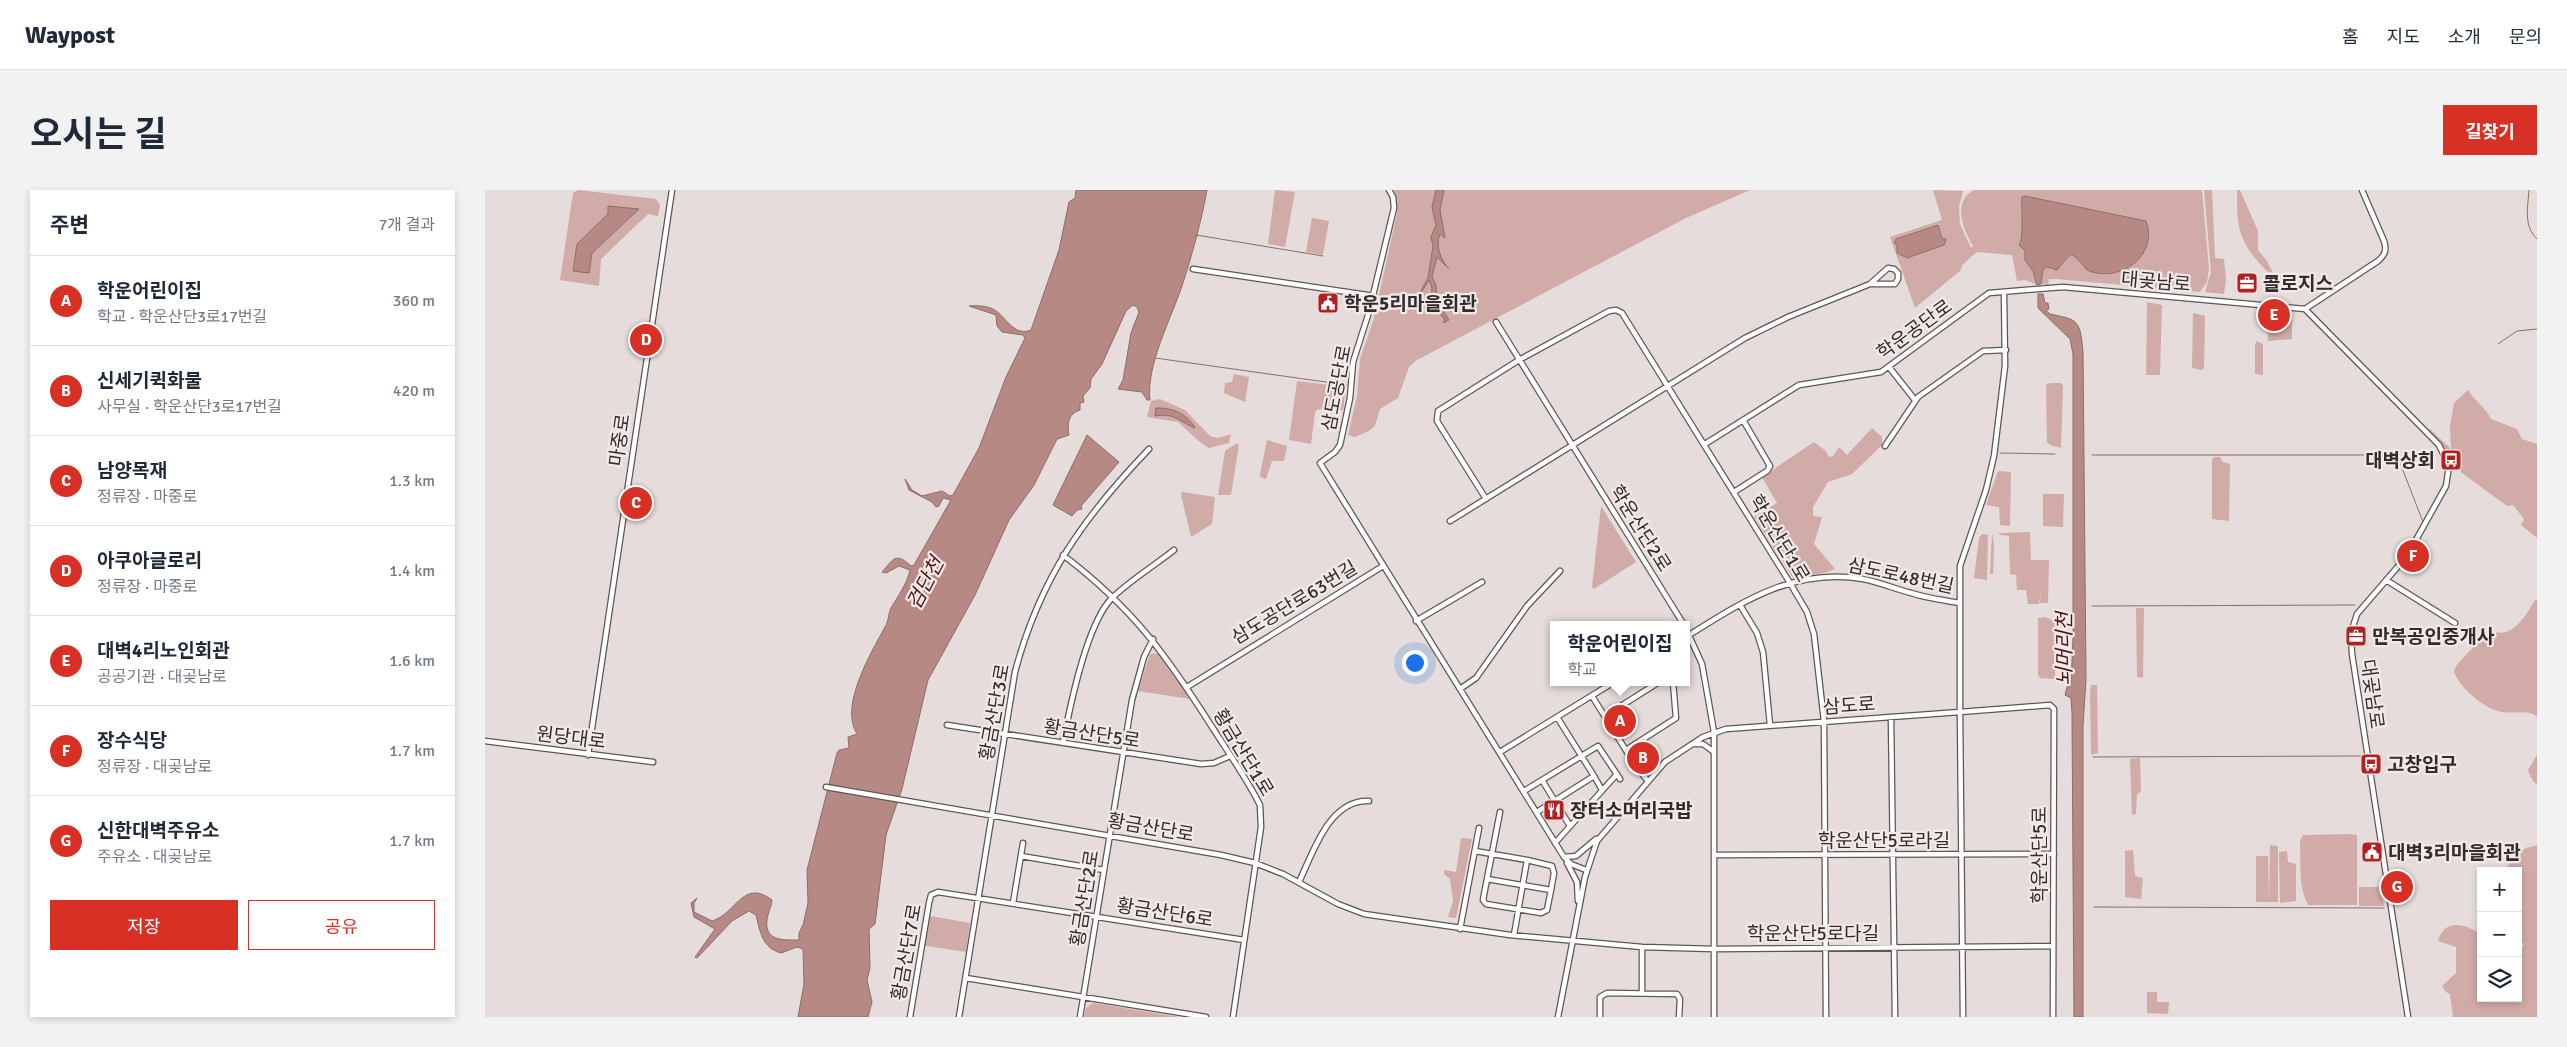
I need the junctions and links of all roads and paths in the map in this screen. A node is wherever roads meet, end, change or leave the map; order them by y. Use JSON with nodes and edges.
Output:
{"nodes":[{"id":1,"x":672,"y":190,"type":"edge"},
{"id":2,"x":1389,"y":190,"type":"edge"},
{"id":3,"x":2362,"y":190,"type":"edge"},
{"id":4,"x":1193,"y":269,"type":"dead end"},
{"id":5,"x":1870,"y":284,"type":"junction"},
{"id":6,"x":2005,"y":292,"type":"junction"},
{"id":7,"x":1373,"y":296,"type":"junction"},
{"id":8,"x":2305,"y":309,"type":"junction"},
{"id":9,"x":1496,"y":322,"type":"dead end"},
{"id":10,"x":2006,"y":350,"type":"junction"},
{"id":11,"x":1519,"y":360,"type":"junction"},
{"id":12,"x":1889,"y":367,"type":"junction"},
{"id":13,"x":1668,"y":386,"type":"junction"},
{"id":14,"x":1915,"y":400,"type":"junction"},
{"id":15,"x":1743,"y":420,"type":"junction"},
{"id":16,"x":1705,"y":444,"type":"junction"},
{"id":17,"x":1885,"y":446,"type":"dead end"},
{"id":18,"x":1573,"y":447,"type":"junction"},
{"id":19,"x":1149,"y":449,"type":"dead end"},
{"id":20,"x":1734,"y":492,"type":"junction"},
{"id":21,"x":1485,"y":499,"type":"junction"},
{"id":22,"x":1450,"y":521,"type":"dead end"},
{"id":23,"x":1174,"y":550,"type":"dead end"},
{"id":24,"x":1063,"y":555,"type":"junction"},
{"id":25,"x":1383,"y":566,"type":"junction"},
{"id":26,"x":1559,"y":571,"type":"dead end"},
{"id":27,"x":2386,"y":580,"type":"junction"},
{"id":28,"x":1482,"y":582,"type":"dead end"},
{"id":29,"x":1790,"y":583,"type":"junction"},
{"id":30,"x":1114,"y":597,"type":"junction"},
{"id":31,"x":1959,"y":602,"type":"junction"},
{"id":32,"x":1739,"y":605,"type":"junction"},
{"id":33,"x":1416,"y":621,"type":"junction"},
{"id":34,"x":1682,"y":621,"type":"edge"},
{"id":35,"x":2455,"y":623,"type":"dead end"},
{"id":36,"x":1690,"y":635,"type":"edge"},
{"id":37,"x":1153,"y":639,"type":"junction"},
{"id":38,"x":1690,"y":640,"type":"edge"},
{"id":39,"x":1608,"y":686,"type":"edge"},
{"id":40,"x":1653,"y":686,"type":"edge"},
{"id":41,"x":1673,"y":686,"type":"edge"},
{"id":42,"x":1187,"y":687,"type":"junction"},
{"id":43,"x":1460,"y":689,"type":"junction"},
{"id":44,"x":1592,"y":696,"type":"junction"},
{"id":45,"x":2041,"y":705,"type":"joint"},
{"id":46,"x":1960,"y":712,"type":"junction"},
{"id":47,"x":1605,"y":716,"type":"junction"},
{"id":48,"x":1557,"y":717,"type":"junction"},
{"id":49,"x":1891,"y":717,"type":"junction"},
{"id":50,"x":1824,"y":722,"type":"junction"},
{"id":51,"x":947,"y":725,"type":"dead end"},
{"id":52,"x":1769,"y":725,"type":"junction"},
{"id":53,"x":1714,"y":732,"type":"junction"},
{"id":54,"x":1004,"y":734,"type":"junction"},
{"id":55,"x":485,"y":741,"type":"edge"},
{"id":56,"x":1063,"y":743,"type":"junction"},
{"id":57,"x":1688,"y":745,"type":"junction"},
{"id":58,"x":1626,"y":750,"type":"junction"},
{"id":59,"x":1500,"y":752,"type":"junction"},
{"id":60,"x":1714,"y":752,"type":"junction"},
{"id":61,"x":1123,"y":753,"type":"junction"},
{"id":62,"x":588,"y":755,"type":"junction"},
{"id":63,"x":1581,"y":755,"type":"junction"},
{"id":64,"x":1230,"y":756,"type":"junction"},
{"id":65,"x":653,"y":762,"type":"dead end"},
{"id":66,"x":1617,"y":774,"type":"junction"},
{"id":67,"x":1594,"y":776,"type":"junction"},
{"id":68,"x":1620,"y":779,"type":"dead end"},
{"id":69,"x":1542,"y":780,"type":"junction"},
{"id":70,"x":1648,"y":781,"type":"junction"},
{"id":71,"x":826,"y":787,"type":"dead end"},
{"id":72,"x":1603,"y":790,"type":"junction"},
{"id":73,"x":1524,"y":791,"type":"junction"},
{"id":74,"x":1369,"y":800,"type":"dead end"},
{"id":75,"x":1555,"y":801,"type":"junction"},
{"id":76,"x":1500,"y":812,"type":"dead end"},
{"id":77,"x":1537,"y":812,"type":"junction"},
{"id":78,"x":991,"y":815,"type":"junction"},
{"id":79,"x":1570,"y":826,"type":"junction"},
{"id":80,"x":1479,"y":828,"type":"dead end"},
{"id":81,"x":1607,"y":828,"type":"junction"},
{"id":82,"x":1109,"y":835,"type":"junction"},
{"id":83,"x":1023,"y":843,"type":"dead end"},
{"id":84,"x":1555,"y":843,"type":"junction"},
{"id":85,"x":1475,"y":850,"type":"junction"},
{"id":86,"x":1492,"y":854,"type":"junction"},
{"id":87,"x":1961,"y":854,"type":"junction"},
{"id":88,"x":2053,"y":854,"type":"junction"},
{"id":89,"x":1715,"y":855,"type":"junction"},
{"id":90,"x":1825,"y":855,"type":"junction"},
{"id":91,"x":1892,"y":855,"type":"junction"},
{"id":92,"x":1021,"y":856,"type":"junction"},
{"id":93,"x":1564,"y":857,"type":"junction"},
{"id":94,"x":1527,"y":860,"type":"junction"},
{"id":95,"x":1255,"y":863,"type":"junction"},
{"id":96,"x":1104,"y":870,"type":"junction"},
{"id":97,"x":1586,"y":870,"type":"junction"},
{"id":98,"x":1487,"y":879,"type":"junction"},
{"id":99,"x":1299,"y":882,"type":"junction"},
{"id":100,"x":1523,"y":885,"type":"junction"},
{"id":101,"x":1551,"y":890,"type":"junction"},
{"id":102,"x":934,"y":893,"type":"joint"},
{"id":103,"x":978,"y":897,"type":"junction"},
{"id":104,"x":1013,"y":903,"type":"junction"},
{"id":105,"x":1578,"y":906,"type":"junction"},
{"id":106,"x":1518,"y":909,"type":"junction"},
{"id":107,"x":1097,"y":916,"type":"junction"},
{"id":108,"x":1460,"y":929,"type":"junction"},
{"id":109,"x":1514,"y":935,"type":"junction"},
{"id":110,"x":1244,"y":940,"type":"junction"},
{"id":111,"x":1573,"y":940,"type":"junction"},
{"id":112,"x":2053,"y":946,"type":"junction"},
{"id":113,"x":1642,"y":947,"type":"junction"},
{"id":114,"x":1894,"y":947,"type":"junction"},
{"id":115,"x":1962,"y":947,"type":"junction"},
{"id":116,"x":1826,"y":948,"type":"junction"},
{"id":117,"x":1715,"y":949,"type":"junction"},
{"id":118,"x":966,"y":978,"type":"junction"},
{"id":119,"x":1642,"y":993,"type":"junction"},
{"id":120,"x":1083,"y":999,"type":"junction"},
{"id":121,"x":910,"y":1017,"type":"edge"},
{"id":122,"x":959,"y":1017,"type":"edge"},
{"id":123,"x":1080,"y":1017,"type":"edge"},
{"id":124,"x":1206,"y":1017,"type":"edge"},
{"id":125,"x":1233,"y":1017,"type":"edge"},
{"id":126,"x":1558,"y":1017,"type":"edge"},
{"id":127,"x":1600,"y":1017,"type":"edge"},
{"id":128,"x":1679,"y":1017,"type":"edge"},
{"id":129,"x":1714,"y":1017,"type":"edge"},
{"id":130,"x":1826,"y":1017,"type":"edge"},
{"id":131,"x":1895,"y":1017,"type":"edge"},
{"id":132,"x":1963,"y":1017,"type":"edge"},
{"id":133,"x":2053,"y":1017,"type":"edge"},
{"id":134,"x":2408,"y":1017,"type":"edge"}],
"edges":[{"from":1,"to":62,"type":"street","name":"마중로"},
{"from":2,"to":7,"type":"street","name":"삼도공단로"},
{"from":3,"to":8,"type":"street"},
{"from":4,"to":7,"type":"street"},
{"from":5,"to":5,"type":"street"},
{"from":5,"to":13,"type":"street"},
{"from":6,"to":8,"type":"street","name":"대곶남로"},
{"from":6,"to":10,"type":"street"},
{"from":6,"to":12,"type":"street","name":"학운공단로"},
{"from":7,"to":25,"type":"street","name":"삼도공단로"},
{"from":8,"to":27,"type":"street","name":"대곶남로"},
{"from":9,"to":11,"type":"street","name":"학운산단2로"},
{"from":10,"to":14,"type":"street"},
{"from":10,"to":31,"type":"street"},
{"from":11,"to":13,"type":"street","name":"학운산단1로"},
{"from":11,"to":18,"type":"street","name":"학운산단2로"},
{"from":11,"to":21,"type":"street"},
{"from":12,"to":14,"type":"street"},
{"from":12,"to":15,"type":"street","name":"학운공단로"},
{"from":13,"to":16,"type":"street","name":"학운산단1로"},
{"from":13,"to":18,"type":"street"},
{"from":14,"to":17,"type":"street"},
{"from":15,"to":16,"type":"street","name":"학운공단로"},
{"from":15,"to":20,"type":"street"},
{"from":16,"to":20,"type":"street","name":"학운산단1로"},
{"from":18,"to":21,"type":"street"},
{"from":18,"to":34,"type":"street","name":"학운산단2로"},
{"from":19,"to":24,"type":"street","name":"황금산단3로"},
{"from":20,"to":29,"type":"street","name":"학운산단1로"},
{"from":21,"to":22,"type":"street"},
{"from":23,"to":30,"type":"street"},
{"from":24,"to":30,"type":"street","name":"황금산단1로"},
{"from":24,"to":54,"type":"street","name":"황금산단3로"},
{"from":25,"to":33,"type":"street","name":"삼도공단로"},
{"from":25,"to":42,"type":"street","name":"삼도공단로63번길"},
{"from":26,"to":43,"type":"street"},
{"from":27,"to":35,"type":"street"},
{"from":27,"to":134,"type":"street","name":"대곶남로"},
{"from":28,"to":33,"type":"street"},
{"from":29,"to":31,"type":"street","name":"삼도로48번길"},
{"from":29,"to":32,"type":"street","name":"삼도로48번길"},
{"from":29,"to":50,"type":"street","name":"학운산단1로"},
{"from":30,"to":37,"type":"street","name":"황금산단1로"},
{"from":30,"to":56,"type":"street"},
{"from":31,"to":46,"type":"street"},
{"from":32,"to":36,"type":"street","name":"삼도로48번길"},
{"from":32,"to":52,"type":"street"},
{"from":33,"to":43,"type":"street","name":"삼도공단로"},
{"from":37,"to":42,"type":"street","name":"황금산단1로"},
{"from":37,"to":61,"type":"street","name":"황금산단2로"},
{"from":38,"to":53,"type":"street"},
{"from":39,"to":44,"type":"street"},
{"from":40,"to":47,"type":"street"},
{"from":41,"to":58,"type":"street"},
{"from":42,"to":64,"type":"street","name":"황금산단1로"},
{"from":43,"to":59,"type":"street","name":"삼도공단로"},
{"from":44,"to":47,"type":"street"},
{"from":44,"to":48,"type":"street"},
{"from":45,"to":46,"type":"street","name":"삼도로"},
{"from":45,"to":88,"type":"street","name":"학운산단5로"},
{"from":46,"to":49,"type":"street","name":"삼도로"},
{"from":46,"to":87,"type":"street"},
{"from":47,"to":58,"type":"street"},
{"from":48,"to":59,"type":"street"},
{"from":48,"to":63,"type":"street"},
{"from":49,"to":50,"type":"street","name":"삼도로"},
{"from":49,"to":91,"type":"street"},
{"from":50,"to":52,"type":"street","name":"삼도로"},
{"from":50,"to":90,"type":"street","name":"학운산단1로"},
{"from":51,"to":54,"type":"street","name":"황금산단5로"},
{"from":52,"to":53,"type":"street","name":"삼도로"},
{"from":53,"to":57,"type":"street","name":"삼도로"},
{"from":53,"to":60,"type":"street"},
{"from":54,"to":56,"type":"street","name":"황금산단5로"},
{"from":54,"to":78,"type":"street","name":"황금산단3로"},
{"from":55,"to":62,"type":"street","name":"원당대로"},
{"from":56,"to":61,"type":"street","name":"황금산단5로"},
{"from":57,"to":60,"type":"street"},
{"from":57,"to":70,"type":"street","name":"삼도로"},
{"from":58,"to":70,"type":"street"},
{"from":59,"to":73,"type":"street","name":"삼도공단로"},
{"from":60,"to":89,"type":"street"},
{"from":61,"to":64,"type":"street","name":"황금산단5로"},
{"from":61,"to":82,"type":"street","name":"황금산단2로"},
{"from":62,"to":65,"type":"street","name":"원당대로"},
{"from":63,"to":66,"type":"street"},
{"from":63,"to":67,"type":"street"},
{"from":63,"to":69,"type":"street"},
{"from":64,"to":95,"type":"street","name":"황금산단1로"},
{"from":66,"to":68,"type":"street"},
{"from":66,"to":72,"type":"street"},
{"from":67,"to":72,"type":"street"},
{"from":67,"to":75,"type":"street"},
{"from":69,"to":73,"type":"street"},
{"from":69,"to":75,"type":"street"},
{"from":70,"to":81,"type":"street","name":"삼도로"},
{"from":71,"to":78,"type":"street","name":"황금산단로"},
{"from":72,"to":79,"type":"street"},
{"from":73,"to":77,"type":"street","name":"삼도공단로"},
{"from":74,"to":99,"type":"street"},
{"from":75,"to":77,"type":"street"},
{"from":75,"to":79,"type":"street"},
{"from":76,"to":86,"type":"street"},
{"from":77,"to":84,"type":"street","name":"삼도공단로"},
{"from":78,"to":82,"type":"street","name":"황금산단로"},
{"from":78,"to":103,"type":"street","name":"황금산단3로"},
{"from":79,"to":84,"type":"street"},
{"from":80,"to":85,"type":"street"},
{"from":81,"to":93,"type":"street"},
{"from":81,"to":97,"type":"street","name":"삼도로"},
{"from":82,"to":95,"type":"street","name":"황금산단로"},
{"from":82,"to":96,"type":"street","name":"황금산단2로"},
{"from":83,"to":92,"type":"street"},
{"from":84,"to":93,"type":"street","name":"삼도공단로"},
{"from":85,"to":86,"type":"street"},
{"from":85,"to":108,"type":"street"},
{"from":86,"to":94,"type":"street"},
{"from":86,"to":98,"type":"street"},
{"from":87,"to":88,"type":"street","name":"학운산단5로라길"},
{"from":87,"to":91,"type":"street","name":"학운산단5로라길"},
{"from":87,"to":115,"type":"street"},
{"from":88,"to":112,"type":"street","name":"학운산단5로"},
{"from":89,"to":90,"type":"street","name":"학운산단5로라길"},
{"from":89,"to":117,"type":"street"},
{"from":90,"to":91,"type":"street","name":"학운산단5로라길"},
{"from":90,"to":116,"type":"street","name":"학운산단1로"},
{"from":91,"to":114,"type":"street"},
{"from":92,"to":96,"type":"street"},
{"from":92,"to":104,"type":"street"},
{"from":93,"to":97,"type":"street","name":"삼도공단로"},
{"from":93,"to":105,"type":"street"},
{"from":94,"to":100,"type":"street"},
{"from":94,"to":101,"type":"street"},
{"from":95,"to":99,"type":"street","name":"황금산단로"},
{"from":95,"to":110,"type":"street","name":"황금산단1로"},
{"from":96,"to":107,"type":"street","name":"황금산단2로"},
{"from":97,"to":105,"type":"street","name":"삼도로"},
{"from":98,"to":100,"type":"street"},
{"from":98,"to":106,"type":"street"},
{"from":99,"to":108,"type":"street","name":"황금산단로"},
{"from":100,"to":101,"type":"street"},
{"from":100,"to":106,"type":"street"},
{"from":101,"to":106,"type":"street"},
{"from":102,"to":103,"type":"street","name":"황금산단6로"},
{"from":102,"to":121,"type":"street","name":"황금산단7로"},
{"from":103,"to":104,"type":"street","name":"황금산단6로"},
{"from":103,"to":118,"type":"street","name":"황금산단3로"},
{"from":104,"to":107,"type":"street","name":"황금산단6로"},
{"from":105,"to":111,"type":"street","name":"삼도로"},
{"from":106,"to":109,"type":"street"},
{"from":107,"to":110,"type":"street","name":"황금산단6로"},
{"from":107,"to":120,"type":"street","name":"황금산단2로"},
{"from":108,"to":109,"type":"street","name":"황금산단로"},
{"from":109,"to":111,"type":"street","name":"학운산단5로다길"},
{"from":110,"to":125,"type":"street","name":"황금산단1로"},
{"from":111,"to":113,"type":"street","name":"학운산단5로다길"},
{"from":111,"to":126,"type":"street","name":"삼도로"},
{"from":112,"to":115,"type":"street","name":"학운산단5로다길"},
{"from":112,"to":133,"type":"street","name":"학운산단5로"},
{"from":113,"to":117,"type":"street","name":"학운산단5로다길"},
{"from":113,"to":119,"type":"street"},
{"from":114,"to":115,"type":"street","name":"학운산단5로다길"},
{"from":114,"to":116,"type":"street","name":"학운산단5로다길"},
{"from":114,"to":131,"type":"street"},
{"from":115,"to":132,"type":"street"},
{"from":116,"to":117,"type":"street","name":"학운산단5로다길"},
{"from":116,"to":130,"type":"street","name":"학운산단1로"},
{"from":117,"to":129,"type":"street"},
{"from":118,"to":120,"type":"street"},
{"from":118,"to":122,"type":"street","name":"황금산단3로"},
{"from":119,"to":127,"type":"street"},
{"from":119,"to":128,"type":"street"},
{"from":120,"to":123,"type":"street","name":"황금산단2로"},
{"from":120,"to":124,"type":"street"}]}
